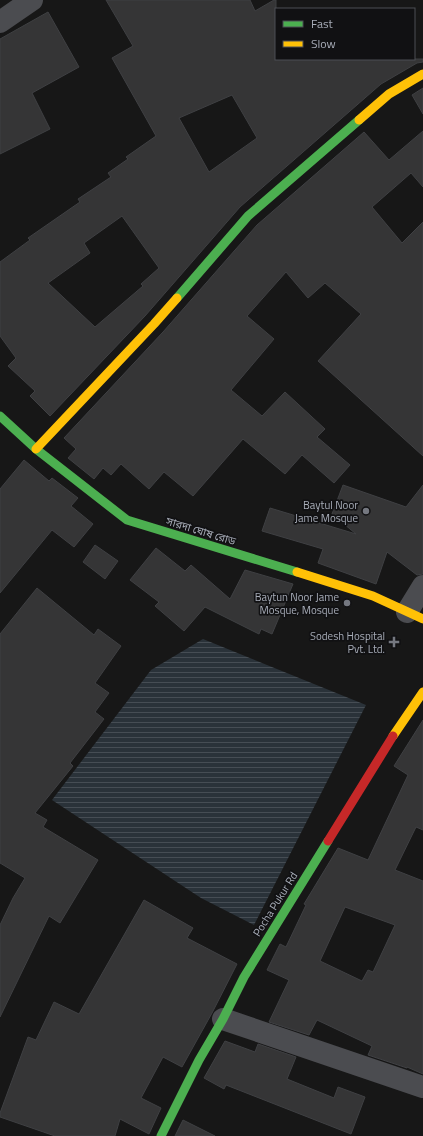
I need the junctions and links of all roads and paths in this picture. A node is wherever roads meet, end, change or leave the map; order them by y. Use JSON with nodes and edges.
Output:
{"nodes":[{"id":1,"x":32,"y":0,"type":"edge"},
{"id":2,"x":0,"y":22,"type":"edge"},
{"id":3,"x":423,"y":74,"type":"edge"},
{"id":4,"x":0,"y":416,"type":"edge"},
{"id":5,"x":36,"y":448,"type":"junction"},
{"id":6,"x":423,"y":586,"type":"edge"},
{"id":7,"x":415,"y":616,"type":"edge"},
{"id":8,"x":423,"y":692,"type":"edge"},
{"id":9,"x":223,"y":1019,"type":"junction"},
{"id":10,"x":423,"y":1087,"type":"edge"},
{"id":11,"x":161,"y":1136,"type":"edge"}],
"edges":[{"from":1,"to":2,"type":"street"},
{"from":3,"to":5,"type":"street"},
{"from":4,"to":5,"type":"street","name":"সারদা ঘোষ রোড"},
{"from":5,"to":7,"type":"street","name":"সারদা ঘোষ রোড"},
{"from":6,"to":7,"type":"street"},
{"from":8,"to":9,"type":"street","name":"Pocha Pukur Rd"},
{"from":9,"to":10,"type":"street"},
{"from":9,"to":11,"type":"street","name":"Pocha Pukur Rd"}]}
